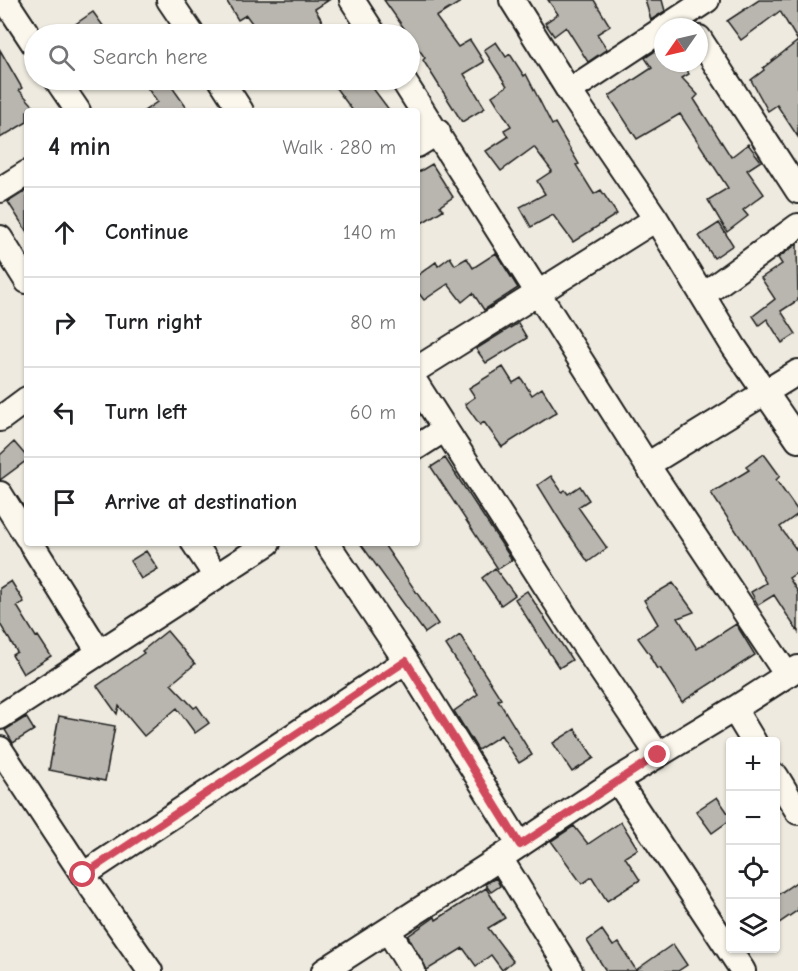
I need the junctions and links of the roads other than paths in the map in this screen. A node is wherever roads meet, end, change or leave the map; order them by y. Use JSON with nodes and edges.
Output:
{"nodes":[{"id":1,"x":5,"y":0,"type":"edge"},
{"id":2,"x":169,"y":0,"type":"edge"},
{"id":3,"x":352,"y":0,"type":"edge"},
{"id":4,"x":512,"y":0,"type":"edge"},
{"id":5,"x":707,"y":0,"type":"edge"},
{"id":6,"x":679,"y":18,"type":"edge"},
{"id":7,"x":185,"y":24,"type":"edge"},
{"id":8,"x":368,"y":24,"type":"edge"},
{"id":9,"x":24,"y":29,"type":"edge"},
{"id":10,"x":654,"y":35,"type":"edge"},
{"id":11,"x":708,"y":52,"type":"edge"},
{"id":12,"x":64,"y":90,"type":"edge"},
{"id":13,"x":227,"y":90,"type":"edge"},
{"id":14,"x":410,"y":90,"type":"edge"},
{"id":15,"x":569,"y":91,"type":"junction"},
{"id":16,"x":76,"y":108,"type":"edge"},
{"id":17,"x":239,"y":108,"type":"edge"},
{"id":18,"x":438,"y":132,"type":"junction"},
{"id":19,"x":420,"y":143,"type":"edge"},
{"id":20,"x":24,"y":175,"type":"edge"},
{"id":21,"x":0,"y":190,"type":"edge"},
{"id":22,"x":798,"y":191,"type":"edge"},
{"id":23,"x":656,"y":219,"type":"junction"},
{"id":24,"x":798,"y":226,"type":"edge"},
{"id":25,"x":0,"y":238,"type":"edge"},
{"id":26,"x":24,"y":276,"type":"edge"},
{"id":27,"x":539,"y":292,"type":"junction"},
{"id":28,"x":704,"y":295,"type":"junction"},
{"id":29,"x":420,"y":367,"type":"edge"},
{"id":30,"x":798,"y":372,"type":"edge"},
{"id":31,"x":420,"y":390,"type":"edge"},
{"id":32,"x":764,"y":392,"type":"junction"},
{"id":33,"x":24,"y":401,"type":"edge"},
{"id":34,"x":0,"y":419,"type":"edge"},
{"id":35,"x":445,"y":429,"type":"junction"},
{"id":36,"x":798,"y":440,"type":"edge"},
{"id":37,"x":420,"y":445,"type":"edge"},
{"id":38,"x":647,"y":465,"type":"junction"},
{"id":39,"x":0,"y":494,"type":"edge"},
{"id":40,"x":24,"y":532,"type":"edge"},
{"id":41,"x":33,"y":546,"type":"edge"},
{"id":42,"x":196,"y":546,"type":"edge"},
{"id":43,"x":263,"y":546,"type":"edge"},
{"id":44,"x":329,"y":546,"type":"edge"},
{"id":45,"x":216,"y":576,"type":"junction"},
{"id":46,"x":99,"y":652,"type":"junction"},
{"id":47,"x":406,"y":661,"type":"junction"},
{"id":48,"x":793,"y":672,"type":"edge"},
{"id":49,"x":734,"y":709,"type":"junction"},
{"id":50,"x":1,"y":715,"type":"edge"},
{"id":51,"x":752,"y":737,"type":"edge"},
{"id":52,"x":0,"y":748,"type":"edge"},
{"id":53,"x":658,"y":755,"type":"junction"},
{"id":54,"x":617,"y":780,"type":"junction"},
{"id":55,"x":780,"y":783,"type":"edge"},
{"id":56,"x":798,"y":812,"type":"edge"},
{"id":57,"x":520,"y":845,"type":"junction"},
{"id":58,"x":500,"y":858,"type":"junction"},
{"id":59,"x":83,"y":875,"type":"junction"},
{"id":60,"x":388,"y":930,"type":"junction"},
{"id":61,"x":150,"y":971,"type":"edge"},
{"id":62,"x":324,"y":971,"type":"edge"},
{"id":63,"x":413,"y":971,"type":"edge"},
{"id":64,"x":570,"y":971,"type":"edge"},
{"id":65,"x":743,"y":971,"type":"edge"}],
"edges":[{"from":1,"to":9,"type":"street"},
{"from":2,"to":7,"type":"street"},
{"from":3,"to":8,"type":"street"},
{"from":4,"to":15,"type":"street"},
{"from":5,"to":6,"type":"street"},
{"from":10,"to":15,"type":"street"},
{"from":11,"to":22,"type":"street"},
{"from":12,"to":16,"type":"street"},
{"from":13,"to":17,"type":"street"},
{"from":14,"to":18,"type":"street"},
{"from":15,"to":23,"type":"street"},
{"from":18,"to":19,"type":"street"},
{"from":18,"to":27,"type":"street"},
{"from":20,"to":21,"type":"street"},
{"from":23,"to":27,"type":"street"},
{"from":23,"to":28,"type":"street"},
{"from":24,"to":28,"type":"street"},
{"from":25,"to":26,"type":"street"},
{"from":27,"to":29,"type":"street"},
{"from":27,"to":38,"type":"street"},
{"from":28,"to":32,"type":"street"},
{"from":30,"to":32,"type":"street"},
{"from":31,"to":35,"type":"street"},
{"from":32,"to":36,"type":"street"},
{"from":32,"to":38,"type":"street"},
{"from":33,"to":34,"type":"street"},
{"from":35,"to":37,"type":"street"},
{"from":35,"to":53,"type":"street"},
{"from":38,"to":48,"type":"street"},
{"from":39,"to":40,"type":"street"},
{"from":41,"to":46,"type":"street"},
{"from":42,"to":45,"type":"street"},
{"from":43,"to":45,"type":"street"},
{"from":44,"to":47,"type":"street"},
{"from":45,"to":46,"type":"street"},
{"from":46,"to":50,"type":"street"},
{"from":47,"to":57,"type":"street"},
{"from":47,"to":59,"type":"street"},
{"from":48,"to":49,"type":"street"},
{"from":49,"to":51,"type":"street"},
{"from":49,"to":53,"type":"street"},
{"from":52,"to":59,"type":"street"},
{"from":53,"to":54,"type":"street"},
{"from":54,"to":57,"type":"street"},
{"from":54,"to":65,"type":"street"},
{"from":55,"to":56,"type":"street"},
{"from":57,"to":58,"type":"street"},
{"from":58,"to":60,"type":"street"},
{"from":58,"to":64,"type":"street"},
{"from":59,"to":61,"type":"street"},
{"from":60,"to":62,"type":"street"},
{"from":60,"to":63,"type":"street"}]}
